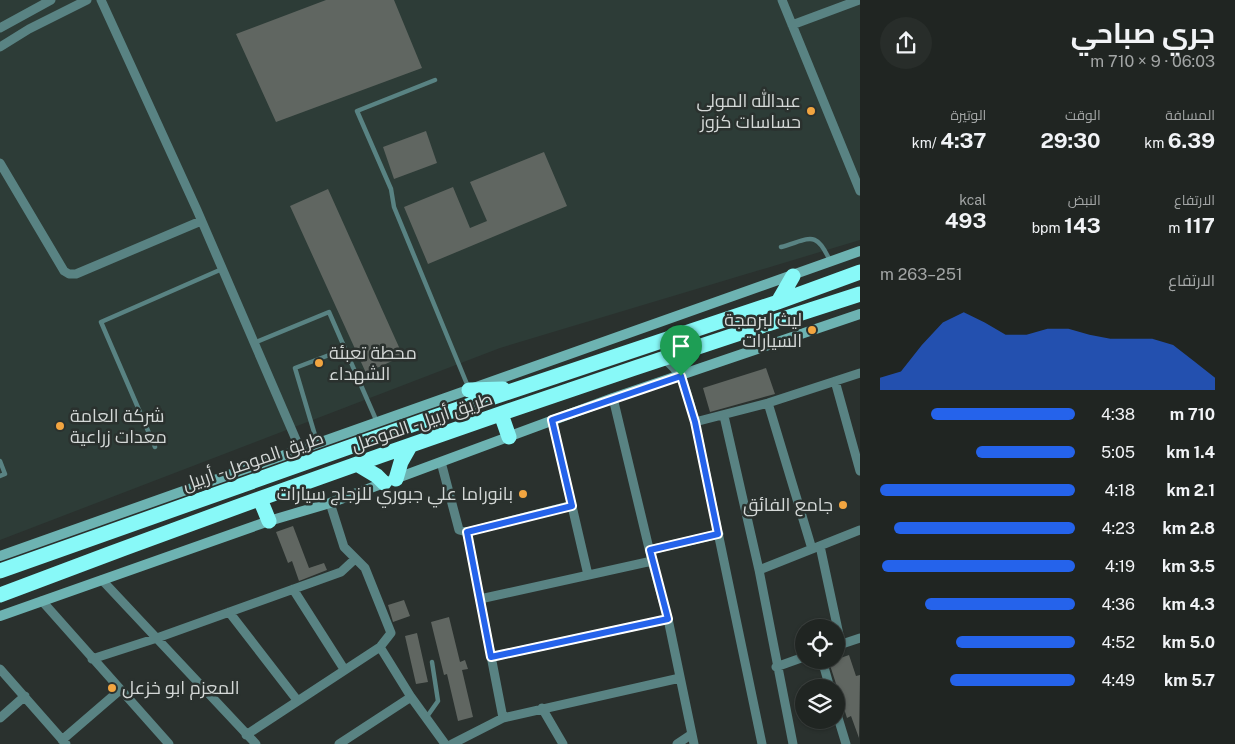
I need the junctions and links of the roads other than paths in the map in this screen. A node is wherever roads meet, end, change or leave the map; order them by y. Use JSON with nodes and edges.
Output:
{"nodes":[{"id":1,"x":50,"y":0,"type":"edge"},
{"id":2,"x":88,"y":0,"type":"edge"},
{"id":3,"x":101,"y":0,"type":"edge"},
{"id":4,"x":782,"y":0,"type":"edge"},
{"id":5,"x":859,"y":0,"type":"edge"},
{"id":6,"x":21,"y":15,"type":"junction"},
{"id":7,"x":792,"y":25,"type":"junction"},
{"id":8,"x":0,"y":28,"type":"edge"},
{"id":9,"x":29,"y":29,"type":"junction"},
{"id":10,"x":0,"y":47,"type":"edge"},
{"id":11,"x":435,"y":80,"type":"dead end"},
{"id":12,"x":0,"y":163,"type":"edge"},
{"id":13,"x":860,"y":191,"type":"edge"},
{"id":14,"x":201,"y":221,"type":"junction"},
{"id":15,"x":781,"y":246,"type":"dead end"},
{"id":16,"x":860,"y":251,"type":"edge"},
{"id":17,"x":830,"y":262,"type":"junction"},
{"id":18,"x":222,"y":269,"type":"junction"},
{"id":19,"x":860,"y":272,"type":"edge"},
{"id":20,"x":793,"y":276,"type":"junction"},
{"id":21,"x":860,"y":294,"type":"edge"},
{"id":22,"x":778,"y":302,"type":"junction"},
{"id":23,"x":860,"y":314,"type":"edge"},
{"id":24,"x":254,"y":342,"type":"junction"},
{"id":25,"x":656,"y":343,"type":"junction"},
{"id":26,"x":345,"y":349,"type":"junction"},
{"id":27,"x":662,"y":358,"type":"junction"},
{"id":28,"x":860,"y":373,"type":"edge"},
{"id":29,"x":681,"y":376,"type":"junction"},
{"id":30,"x":835,"y":381,"type":"junction"},
{"id":31,"x":519,"y":388,"type":"junction"},
{"id":32,"x":469,"y":390,"type":"junction"},
{"id":33,"x":613,"y":398,"type":"junction"},
{"id":34,"x":768,"y":403,"type":"junction"},
{"id":35,"x":501,"y":414,"type":"junction"},
{"id":36,"x":724,"y":416,"type":"junction"},
{"id":37,"x":552,"y":420,"type":"junction"},
{"id":38,"x":377,"y":422,"type":"junction"},
{"id":39,"x":695,"y":422,"type":"junction"},
{"id":40,"x":509,"y":437,"type":"junction"},
{"id":41,"x":318,"y":444,"type":"junction"},
{"id":42,"x":410,"y":446,"type":"junction"},
{"id":43,"x":155,"y":447,"type":"dead end"},
{"id":44,"x":300,"y":449,"type":"junction"},
{"id":45,"x":0,"y":461,"type":"edge"},
{"id":46,"x":441,"y":462,"type":"junction"},
{"id":47,"x":357,"y":464,"type":"junction"},
{"id":48,"x":860,"y":471,"type":"edge"},
{"id":49,"x":0,"y":476,"type":"edge"},
{"id":50,"x":390,"y":481,"type":"junction"},
{"id":51,"x":260,"y":499,"type":"junction"},
{"id":52,"x":174,"y":502,"type":"junction"},
{"id":53,"x":330,"y":503,"type":"junction"},
{"id":54,"x":572,"y":506,"type":"junction"},
{"id":55,"x":269,"y":521,"type":"junction"},
{"id":56,"x":860,"y":530,"type":"edge"},
{"id":57,"x":467,"y":532,"type":"junction"},
{"id":58,"x":718,"y":534,"type":"junction"},
{"id":59,"x":816,"y":548,"type":"junction"},
{"id":60,"x":650,"y":550,"type":"junction"},
{"id":61,"x":0,"y":556,"type":"edge"},
{"id":62,"x":355,"y":559,"type":"junction"},
{"id":63,"x":652,"y":561,"type":"junction"},
{"id":64,"x":759,"y":570,"type":"junction"},
{"id":65,"x":0,"y":571,"type":"edge"},
{"id":66,"x":588,"y":575,"type":"junction"},
{"id":67,"x":102,"y":580,"type":"junction"},
{"id":68,"x":293,"y":589,"type":"junction"},
{"id":69,"x":0,"y":595,"type":"edge"},
{"id":70,"x":480,"y":599,"type":"junction"},
{"id":71,"x":42,"y":601,"type":"junction"},
{"id":72,"x":229,"y":612,"type":"junction"},
{"id":73,"x":0,"y":616,"type":"edge"},
{"id":74,"x":668,"y":619,"type":"junction"},
{"id":75,"x":833,"y":619,"type":"edge"},
{"id":76,"x":157,"y":638,"type":"junction"},
{"id":77,"x":860,"y":638,"type":"edge"},
{"id":78,"x":845,"y":643,"type":"edge"},
{"id":79,"x":380,"y":646,"type":"junction"},
{"id":80,"x":491,"y":657,"type":"junction"},
{"id":81,"x":92,"y":659,"type":"junction"},
{"id":82,"x":795,"y":660,"type":"edge"},
{"id":83,"x":432,"y":662,"type":"dead end"},
{"id":84,"x":776,"y":667,"type":"junction"},
{"id":85,"x":0,"y":669,"type":"edge"},
{"id":86,"x":344,"y":669,"type":"junction"},
{"id":87,"x":680,"y":678,"type":"junction"},
{"id":88,"x":120,"y":690,"type":"junction"},
{"id":89,"x":25,"y":696,"type":"junction"},
{"id":90,"x":411,"y":697,"type":"junction"},
{"id":91,"x":297,"y":700,"type":"junction"},
{"id":92,"x":542,"y":708,"type":"junction"},
{"id":93,"x":0,"y":718,"type":"edge"},
{"id":94,"x":426,"y":718,"type":"junction"},
{"id":95,"x":503,"y":718,"type":"junction"},
{"id":96,"x":841,"y":729,"type":"edge"},
{"id":97,"x":692,"y":734,"type":"junction"},
{"id":98,"x":246,"y":735,"type":"junction"},
{"id":99,"x":64,"y":742,"type":"edge"},
{"id":100,"x":169,"y":744,"type":"edge"},
{"id":101,"x":256,"y":744,"type":"edge"},
{"id":102,"x":339,"y":744,"type":"edge"},
{"id":103,"x":445,"y":744,"type":"edge"},
{"id":104,"x":452,"y":744,"type":"edge"},
{"id":105,"x":563,"y":744,"type":"edge"},
{"id":106,"x":677,"y":744,"type":"edge"},
{"id":107,"x":694,"y":744,"type":"edge"},
{"id":108,"x":762,"y":744,"type":"edge"},
{"id":109,"x":793,"y":744,"type":"edge"},
{"id":110,"x":846,"y":744,"type":"edge"}],
"edges":[{"from":1,"to":6,"type":"street"},
{"from":2,"to":9,"type":"street"},
{"from":3,"to":14,"type":"street"},
{"from":4,"to":7,"type":"street"},
{"from":5,"to":7,"type":"street"},
{"from":6,"to":8,"type":"street"},
{"from":6,"to":9,"type":"street"},
{"from":7,"to":13,"type":"street"},
{"from":9,"to":10,"type":"street"},
{"from":11,"to":32,"type":"lane"},
{"from":12,"to":14,"type":"street"},
{"from":14,"to":18,"type":"street"},
{"from":15,"to":17,"type":"lane"},
{"from":16,"to":17,"type":"main road"},
{"from":17,"to":20,"type":"main road"},
{"from":18,"to":24,"type":"street"},
{"from":18,"to":43,"type":"lane"},
{"from":19,"to":22,"type":"highway","name":"طريق الموصل - أربيل"},
{"from":20,"to":22,"type":"highway"},
{"from":20,"to":32,"type":"main road"},
{"from":21,"to":27,"type":"highway","name":"طريق أربيل - الموصل"},
{"from":22,"to":25,"type":"highway","name":"طريق الموصل - أربيل"},
{"from":23,"to":29,"type":"main road"},
{"from":24,"to":26,"type":"lane"},
{"from":24,"to":44,"type":"street"},
{"from":25,"to":27,"type":"highway"},
{"from":25,"to":31,"type":"highway","name":"طريق الموصل - أربيل"},
{"from":26,"to":38,"type":"lane"},
{"from":26,"to":41,"type":"lane"},
{"from":27,"to":29,"type":"street"},
{"from":27,"to":35,"type":"highway","name":"طريق أربيل - الموصل"},
{"from":28,"to":30,"type":"street"},
{"from":29,"to":33,"type":"main road"},
{"from":29,"to":39,"type":"street"},
{"from":30,"to":34,"type":"street"},
{"from":30,"to":48,"type":"street"},
{"from":31,"to":32,"type":"highway"},
{"from":31,"to":52,"type":"highway","name":"طريق الموصل - أربيل"},
{"from":32,"to":38,"type":"main road"},
{"from":33,"to":37,"type":"main road"},
{"from":33,"to":60,"type":"street"},
{"from":34,"to":36,"type":"street"},
{"from":34,"to":59,"type":"street"},
{"from":35,"to":40,"type":"highway"},
{"from":35,"to":42,"type":"highway","name":"طريق أربيل - الموصل"},
{"from":36,"to":39,"type":"street"},
{"from":36,"to":64,"type":"street"},
{"from":37,"to":40,"type":"main road"},
{"from":37,"to":54,"type":"street"},
{"from":38,"to":41,"type":"main road"},
{"from":39,"to":58,"type":"street"},
{"from":40,"to":46,"type":"main road"},
{"from":41,"to":44,"type":"main road"},
{"from":42,"to":47,"type":"highway","name":"طريق أربيل - الموصل"},
{"from":42,"to":50,"type":"highway"},
{"from":44,"to":52,"type":"main road"},
{"from":45,"to":49,"type":"lane"},
{"from":46,"to":50,"type":"main road"},
{"from":46,"to":57,"type":"street"},
{"from":47,"to":50,"type":"highway"},
{"from":47,"to":51,"type":"highway","name":"طريق أربيل - الموصل"},
{"from":50,"to":53,"type":"main road"},
{"from":51,"to":55,"type":"highway"},
{"from":51,"to":69,"type":"highway","name":"طريق أربيل - الموصل"},
{"from":52,"to":61,"type":"main road"},
{"from":52,"to":65,"type":"highway","name":"طريق الموصل - أربيل"},
{"from":53,"to":55,"type":"main road"},
{"from":53,"to":62,"type":"street"},
{"from":54,"to":57,"type":"street"},
{"from":54,"to":66,"type":"street"},
{"from":55,"to":67,"type":"main road"},
{"from":56,"to":59,"type":"street"},
{"from":57,"to":70,"type":"street"},
{"from":58,"to":60,"type":"street"},
{"from":58,"to":108,"type":"street"},
{"from":59,"to":64,"type":"street"},
{"from":59,"to":75,"type":"street"},
{"from":60,"to":63,"type":"street"},
{"from":62,"to":68,"type":"street"},
{"from":62,"to":79,"type":"street"},
{"from":63,"to":66,"type":"street"},
{"from":63,"to":74,"type":"street"},
{"from":64,"to":84,"type":"street"},
{"from":66,"to":70,"type":"street"},
{"from":67,"to":71,"type":"main road"},
{"from":67,"to":76,"type":"street"},
{"from":68,"to":72,"type":"street"},
{"from":68,"to":86,"type":"street"},
{"from":70,"to":80,"type":"street"},
{"from":71,"to":73,"type":"main road"},
{"from":71,"to":81,"type":"street"},
{"from":72,"to":76,"type":"street"},
{"from":72,"to":91,"type":"street"},
{"from":74,"to":80,"type":"street"},
{"from":74,"to":87,"type":"street"},
{"from":76,"to":81,"type":"street"},
{"from":76,"to":98,"type":"street"},
{"from":77,"to":78,"type":"street"},
{"from":79,"to":86,"type":"street"},
{"from":79,"to":90,"type":"street"},
{"from":80,"to":95,"type":"street"},
{"from":81,"to":88,"type":"street"},
{"from":82,"to":84,"type":"street"},
{"from":83,"to":94,"type":"lane"},
{"from":84,"to":109,"type":"street"},
{"from":85,"to":89,"type":"street"},
{"from":86,"to":91,"type":"street"},
{"from":87,"to":92,"type":"street"},
{"from":87,"to":97,"type":"street"},
{"from":88,"to":99,"type":"street"},
{"from":88,"to":100,"type":"street"},
{"from":89,"to":93,"type":"street"},
{"from":89,"to":99,"type":"street"},
{"from":90,"to":94,"type":"street"},
{"from":90,"to":102,"type":"street"},
{"from":91,"to":98,"type":"street"},
{"from":92,"to":95,"type":"street"},
{"from":92,"to":105,"type":"street"},
{"from":94,"to":103,"type":"street"},
{"from":95,"to":104,"type":"street"},
{"from":96,"to":110,"type":"street"},
{"from":97,"to":106,"type":"street"},
{"from":97,"to":107,"type":"street"},
{"from":98,"to":101,"type":"street"}]}
